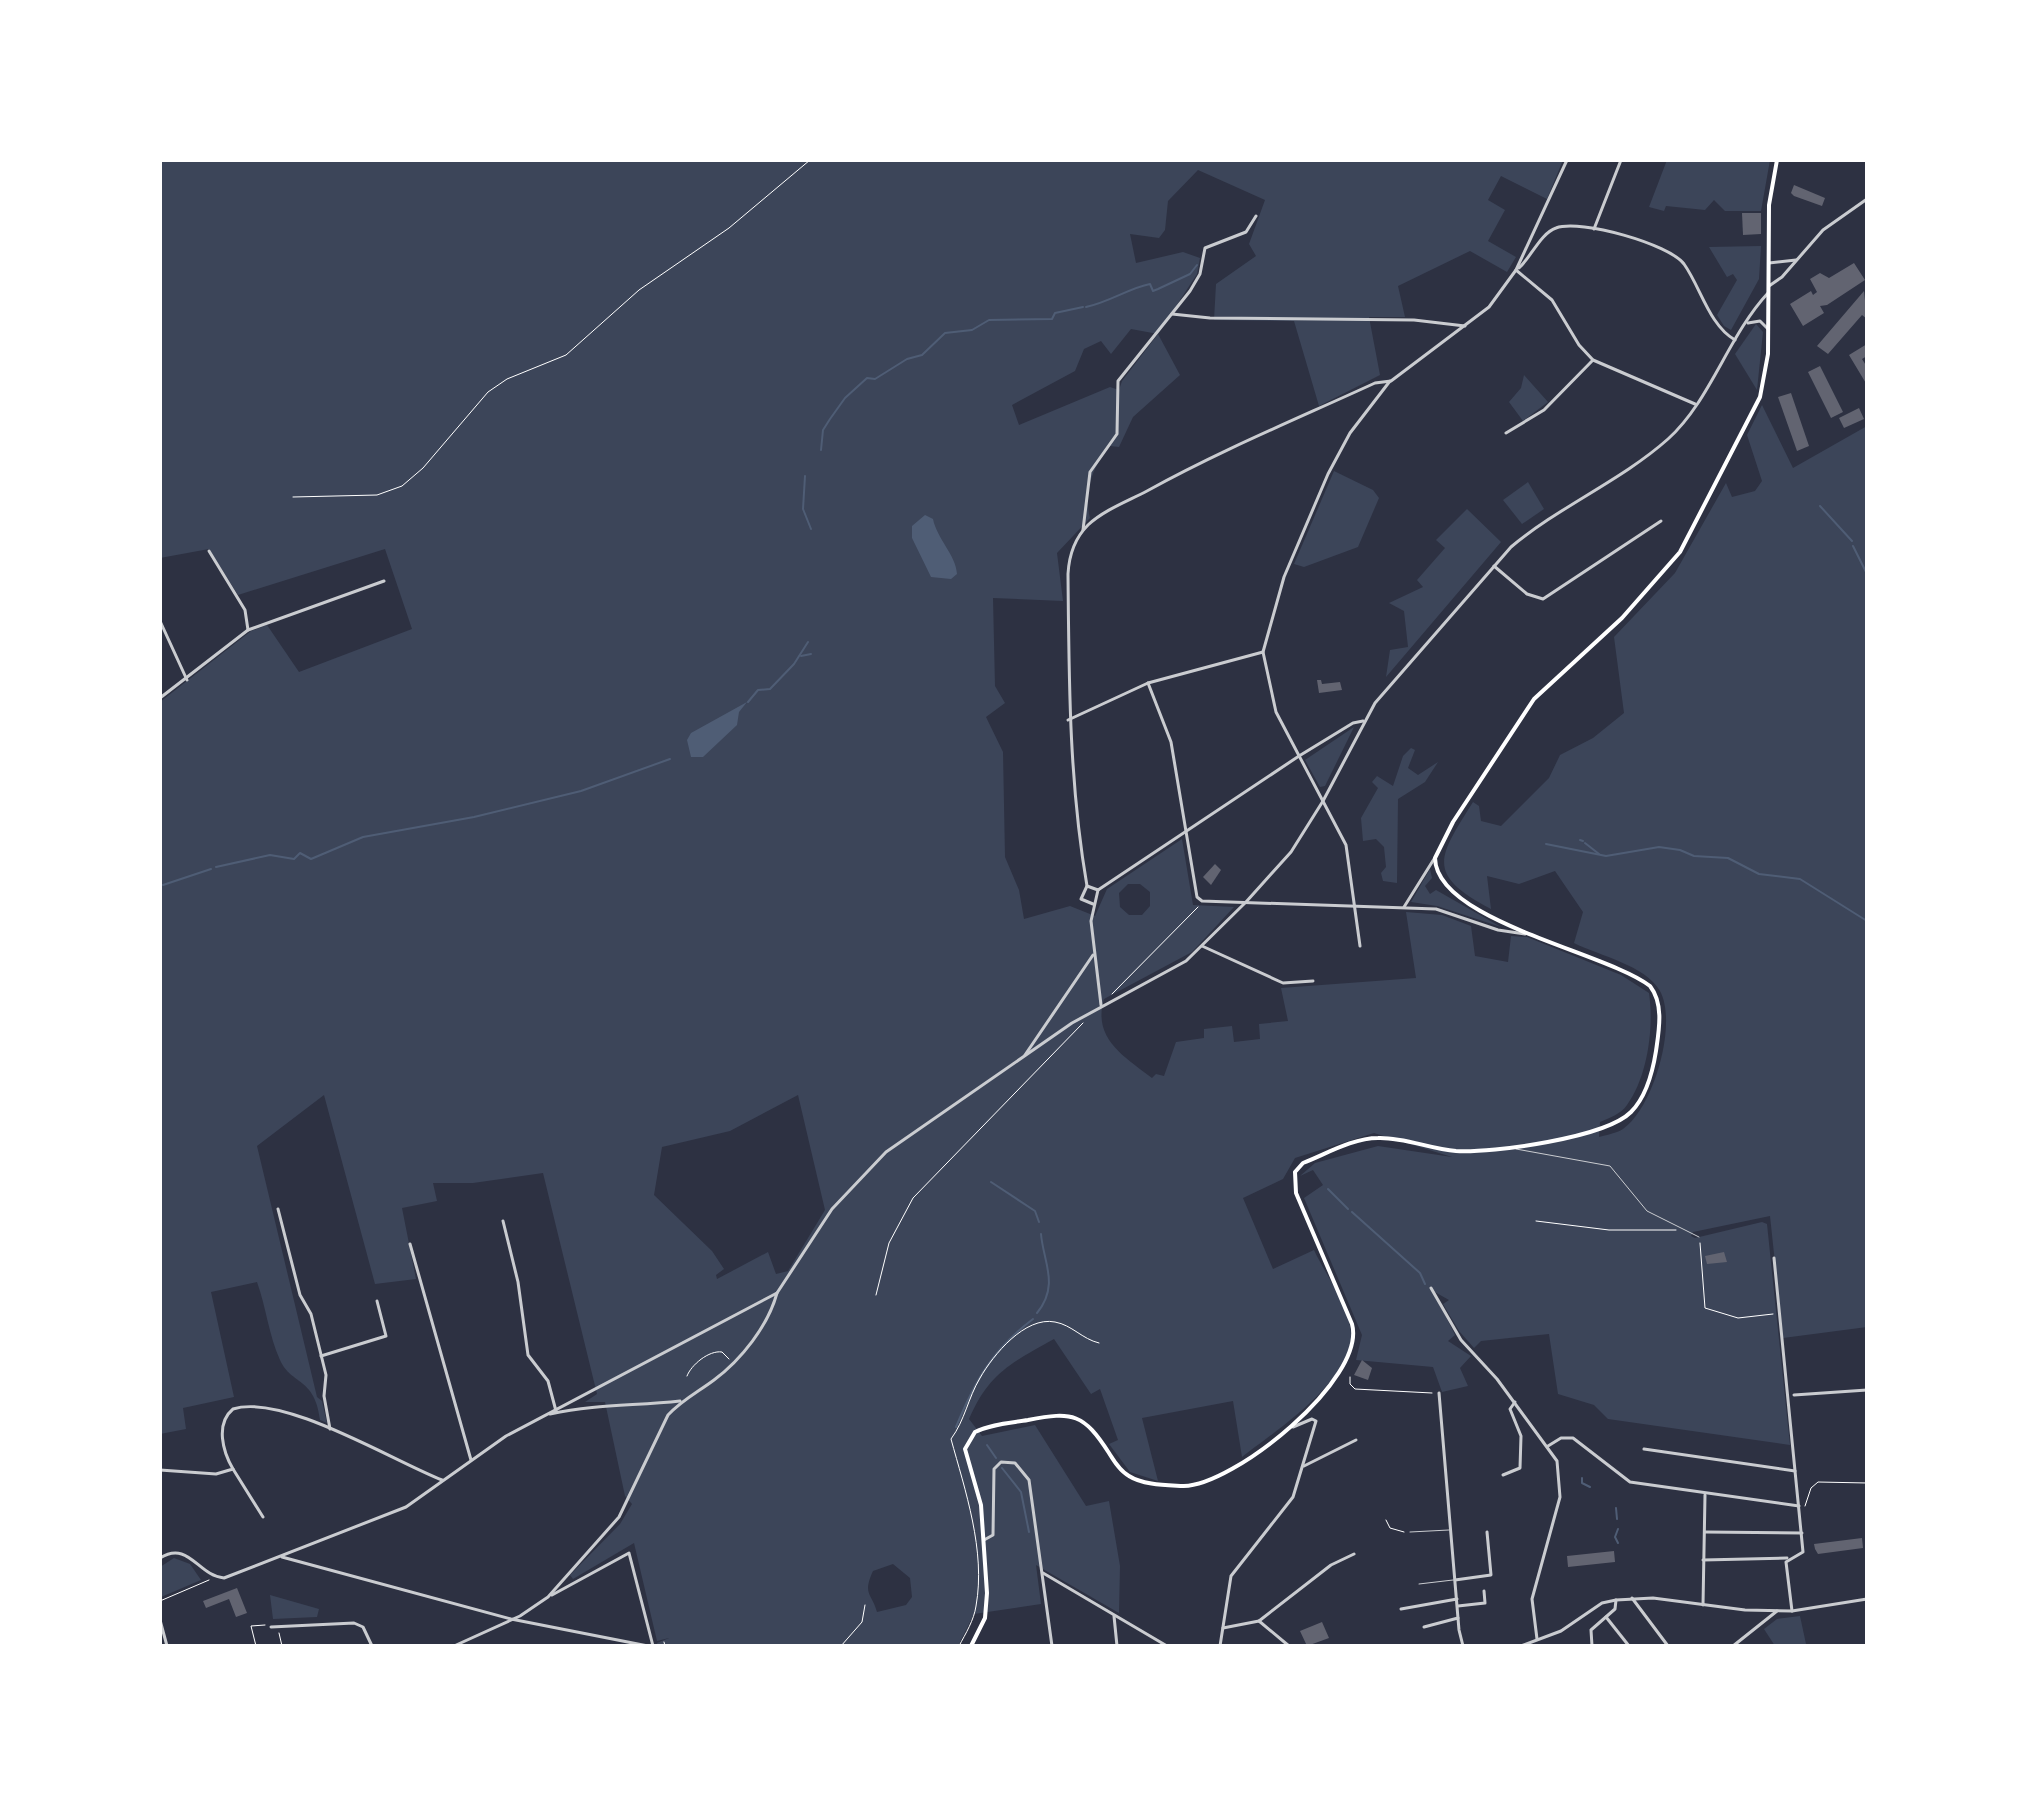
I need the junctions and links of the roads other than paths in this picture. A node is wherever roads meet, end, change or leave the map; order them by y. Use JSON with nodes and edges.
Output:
{"nodes":[{"id":1,"x":1567,"y":160,"type":"edge"},
{"id":2,"x":1621,"y":160,"type":"edge"},
{"id":3,"x":1777,"y":160,"type":"edge"},
{"id":4,"x":1867,"y":199,"type":"edge"},
{"id":5,"x":1256,"y":216,"type":"dead end"},
{"id":6,"x":1594,"y":229,"type":"junction"},
{"id":7,"x":1796,"y":260,"type":"junction"},
{"id":8,"x":1769,"y":263,"type":"junction"},
{"id":9,"x":1516,"y":270,"type":"junction"},
{"id":10,"x":1769,"y":289,"type":"junction"},
{"id":11,"x":1172,"y":314,"type":"junction"},
{"id":12,"x":1745,"y":325,"type":"junction"},
{"id":13,"x":1465,"y":326,"type":"junction"},
{"id":14,"x":1768,"y":329,"type":"junction"},
{"id":15,"x":1735,"y":341,"type":"junction"},
{"id":16,"x":1593,"y":360,"type":"junction"},
{"id":17,"x":1391,"y":381,"type":"junction"},
{"id":18,"x":1695,"y":404,"type":"junction"},
{"id":19,"x":1506,"y":433,"type":"dead end"},
{"id":20,"x":1661,"y":521,"type":"dead end"},
{"id":21,"x":1083,"y":530,"type":"junction"},
{"id":22,"x":209,"y":551,"type":"dead end"},
{"id":23,"x":1494,"y":566,"type":"junction"},
{"id":24,"x":384,"y":581,"type":"dead end"},
{"id":25,"x":160,"y":621,"type":"edge"},
{"id":26,"x":248,"y":630,"type":"junction"},
{"id":27,"x":1263,"y":652,"type":"junction"},
{"id":28,"x":187,"y":680,"type":"junction"},
{"id":29,"x":1148,"y":683,"type":"junction"},
{"id":30,"x":160,"y":698,"type":"edge"},
{"id":31,"x":1068,"y":720,"type":"junction"},
{"id":32,"x":1363,"y":721,"type":"junction"},
{"id":33,"x":1299,"y":756,"type":"junction"},
{"id":34,"x":1323,"y":801,"type":"junction"},
{"id":35,"x":1186,"y":831,"type":"junction"},
{"id":36,"x":1435,"y":858,"type":"junction"},
{"id":37,"x":1087,"y":886,"type":"junction"},
{"id":38,"x":1098,"y":890,"type":"junction"},
{"id":39,"x":1246,"y":902,"type":"junction"},
{"id":40,"x":1093,"y":904,"type":"junction"},
{"id":41,"x":1354,"y":905,"type":"junction"},
{"id":42,"x":1404,"y":907,"type":"junction"},
{"id":43,"x":1537,"y":935,"type":"junction"},
{"id":44,"x":1202,"y":946,"type":"junction"},
{"id":45,"x":1360,"y":946,"type":"dead end"},
{"id":46,"x":1093,"y":955,"type":"junction"},
{"id":47,"x":1313,"y":981,"type":"dead end"},
{"id":48,"x":1101,"y":1005,"type":"junction"},
{"id":49,"x":1025,"y":1055,"type":"junction"},
{"id":50,"x":1509,"y":1147,"type":"junction"},
{"id":51,"x":278,"y":1209,"type":"dead end"},
{"id":52,"x":503,"y":1221,"type":"dead end"},
{"id":53,"x":1699,"y":1237,"type":"road end"},
{"id":54,"x":410,"y":1244,"type":"dead end"},
{"id":55,"x":1774,"y":1258,"type":"dead end"},
{"id":56,"x":1431,"y":1288,"type":"dead end"},
{"id":57,"x":777,"y":1293,"type":"junction"},
{"id":58,"x":377,"y":1301,"type":"dead end"},
{"id":59,"x":321,"y":1356,"type":"junction"},
{"id":60,"x":1867,"y":1390,"type":"edge"},
{"id":61,"x":1439,"y":1393,"type":"road end"},
{"id":62,"x":1794,"y":1395,"type":"dead end"},
{"id":63,"x":680,"y":1401,"type":"junction"},
{"id":64,"x":1515,"y":1402,"type":"junction"},
{"id":65,"x":556,"y":1411,"type":"junction"},
{"id":66,"x":550,"y":1414,"type":"junction"},
{"id":67,"x":1290,"y":1428,"type":"junction"},
{"id":68,"x":330,"y":1429,"type":"junction"},
{"id":69,"x":1356,"y":1440,"type":"dead end"},
{"id":70,"x":1548,"y":1446,"type":"junction"},
{"id":71,"x":1644,"y":1449,"type":"dead end"},
{"id":72,"x":471,"y":1462,"type":"junction"},
{"id":73,"x":1304,"y":1466,"type":"junction"},
{"id":74,"x":233,"y":1469,"type":"junction"},
{"id":75,"x":160,"y":1470,"type":"edge"},
{"id":76,"x":1795,"y":1471,"type":"junction"},
{"id":77,"x":1503,"y":1475,"type":"dead end"},
{"id":78,"x":444,"y":1481,"type":"junction"},
{"id":79,"x":1705,"y":1495,"type":"junction"},
{"id":80,"x":1799,"y":1506,"type":"junction"},
{"id":81,"x":263,"y":1517,"type":"dead end"},
{"id":82,"x":1452,"y":1529,"type":"junction"},
{"id":83,"x":1410,"y":1532,"type":"road end"},
{"id":84,"x":1487,"y":1532,"type":"dead end"},
{"id":85,"x":1704,"y":1532,"type":"junction"},
{"id":86,"x":1802,"y":1533,"type":"junction"},
{"id":87,"x":984,"y":1540,"type":"junction"},
{"id":88,"x":1354,"y":1554,"type":"dead end"},
{"id":89,"x":282,"y":1557,"type":"junction"},
{"id":90,"x":160,"y":1558,"type":"edge"},
{"id":91,"x":1788,"y":1559,"type":"junction"},
{"id":92,"x":1703,"y":1560,"type":"junction"},
{"id":93,"x":1042,"y":1573,"type":"junction"},
{"id":94,"x":1455,"y":1580,"type":"junction"},
{"id":95,"x":1419,"y":1584,"type":"dead end"},
{"id":96,"x":1484,"y":1591,"type":"dead end"},
{"id":97,"x":548,"y":1597,"type":"junction"},
{"id":98,"x":1632,"y":1598,"type":"junction"},
{"id":99,"x":1457,"y":1599,"type":"junction"},
{"id":100,"x":1867,"y":1599,"type":"edge"},
{"id":101,"x":1616,"y":1600,"type":"junction"},
{"id":102,"x":1703,"y":1605,"type":"junction"},
{"id":103,"x":1458,"y":1606,"type":"junction"},
{"id":104,"x":1401,"y":1609,"type":"dead end"},
{"id":105,"x":1777,"y":1611,"type":"junction"},
{"id":106,"x":1792,"y":1611,"type":"junction"},
{"id":107,"x":1114,"y":1616,"type":"junction"},
{"id":108,"x":1606,"y":1617,"type":"junction"},
{"id":109,"x":1458,"y":1618,"type":"junction"},
{"id":110,"x":511,"y":1619,"type":"junction"},
{"id":111,"x":160,"y":1620,"type":"edge"},
{"id":112,"x":1259,"y":1621,"type":"junction"},
{"id":113,"x":271,"y":1627,"type":"road end"},
{"id":114,"x":1424,"y":1627,"type":"dead end"},
{"id":115,"x":1222,"y":1628,"type":"junction"},
{"id":116,"x":1537,"y":1639,"type":"junction"},
{"id":117,"x":167,"y":1646,"type":"edge"},
{"id":118,"x":372,"y":1646,"type":"edge"},
{"id":119,"x":454,"y":1646,"type":"edge"},
{"id":120,"x":651,"y":1646,"type":"edge"},
{"id":121,"x":971,"y":1646,"type":"edge"},
{"id":122,"x":1052,"y":1646,"type":"edge"},
{"id":123,"x":1117,"y":1646,"type":"edge"},
{"id":124,"x":1167,"y":1646,"type":"edge"},
{"id":125,"x":1220,"y":1646,"type":"edge"},
{"id":126,"x":1289,"y":1646,"type":"edge"},
{"id":127,"x":1463,"y":1646,"type":"edge"},
{"id":128,"x":1521,"y":1646,"type":"edge"},
{"id":129,"x":1592,"y":1646,"type":"edge"},
{"id":130,"x":1629,"y":1646,"type":"edge"},
{"id":131,"x":1668,"y":1646,"type":"edge"},
{"id":132,"x":1733,"y":1646,"type":"edge"}],
"edges":[{"from":1,"to":9,"type":"street"},
{"from":2,"to":6,"type":"street"},
{"from":3,"to":8,"type":"main road"},
{"from":4,"to":7,"type":"street"},
{"from":5,"to":11,"type":"street"},
{"from":6,"to":9,"type":"street"},
{"from":6,"to":15,"type":"street"},
{"from":7,"to":8,"type":"street"},
{"from":7,"to":10,"type":"street"},
{"from":8,"to":10,"type":"main road"},
{"from":9,"to":13,"type":"street"},
{"from":9,"to":16,"type":"street"},
{"from":10,"to":12,"type":"street"},
{"from":10,"to":14,"type":"main road"},
{"from":11,"to":13,"type":"street"},
{"from":11,"to":21,"type":"street"},
{"from":12,"to":14,"type":"street"},
{"from":12,"to":15,"type":"street"},
{"from":13,"to":17,"type":"street"},
{"from":14,"to":36,"type":"main road"},
{"from":15,"to":18,"type":"street"},
{"from":16,"to":18,"type":"street"},
{"from":16,"to":19,"type":"street"},
{"from":17,"to":21,"type":"street"},
{"from":17,"to":27,"type":"street"},
{"from":18,"to":23,"type":"street"},
{"from":20,"to":23,"type":"street"},
{"from":21,"to":31,"type":"street"},
{"from":22,"to":26,"type":"street"},
{"from":23,"to":32,"type":"street"},
{"from":24,"to":26,"type":"street"},
{"from":25,"to":28,"type":"street"},
{"from":26,"to":28,"type":"street"},
{"from":27,"to":29,"type":"street"},
{"from":27,"to":33,"type":"street"},
{"from":28,"to":30,"type":"street"},
{"from":29,"to":31,"type":"street"},
{"from":29,"to":35,"type":"street"},
{"from":31,"to":37,"type":"street"},
{"from":32,"to":33,"type":"street"},
{"from":32,"to":34,"type":"street"},
{"from":33,"to":34,"type":"street"},
{"from":33,"to":35,"type":"street"},
{"from":34,"to":39,"type":"street"},
{"from":34,"to":41,"type":"street"},
{"from":35,"to":38,"type":"street"},
{"from":35,"to":39,"type":"street"},
{"from":36,"to":42,"type":"street"},
{"from":36,"to":43,"type":"main road"},
{"from":37,"to":38,"type":"street"},
{"from":37,"to":40,"type":"street"},
{"from":38,"to":40,"type":"street"},
{"from":39,"to":41,"type":"street"},
{"from":39,"to":44,"type":"street"},
{"from":40,"to":46,"type":"street"},
{"from":41,"to":42,"type":"street"},
{"from":41,"to":45,"type":"street"},
{"from":42,"to":43,"type":"street"},
{"from":43,"to":50,"type":"main road"},
{"from":44,"to":47,"type":"street"},
{"from":44,"to":48,"type":"street"},
{"from":46,"to":48,"type":"street"},
{"from":46,"to":49,"type":"street"},
{"from":48,"to":49,"type":"street"},
{"from":49,"to":57,"type":"street"},
{"from":50,"to":53,"type":"lane"},
{"from":50,"to":67,"type":"main road"},
{"from":51,"to":59,"type":"street"},
{"from":52,"to":65,"type":"street"},
{"from":54,"to":72,"type":"street"},
{"from":55,"to":76,"type":"street"},
{"from":56,"to":64,"type":"street"},
{"from":57,"to":63,"type":"street"},
{"from":57,"to":65,"type":"street"},
{"from":58,"to":59,"type":"street"},
{"from":59,"to":68,"type":"street"},
{"from":60,"to":62,"type":"street"},
{"from":61,"to":82,"type":"street"},
{"from":63,"to":66,"type":"street"},
{"from":63,"to":97,"type":"street"},
{"from":64,"to":70,"type":"street"},
{"from":64,"to":77,"type":"street"},
{"from":65,"to":66,"type":"street"},
{"from":66,"to":72,"type":"street"},
{"from":67,"to":73,"type":"street"},
{"from":67,"to":87,"type":"main road"},
{"from":68,"to":74,"type":"street"},
{"from":68,"to":78,"type":"street"},
{"from":69,"to":73,"type":"street"},
{"from":70,"to":79,"type":"street"},
{"from":70,"to":116,"type":"street"},
{"from":71,"to":76,"type":"street"},
{"from":72,"to":78,"type":"street"},
{"from":73,"to":115,"type":"street"},
{"from":74,"to":75,"type":"street"},
{"from":74,"to":81,"type":"street"},
{"from":76,"to":80,"type":"street"},
{"from":78,"to":89,"type":"street"},
{"from":79,"to":80,"type":"street"},
{"from":79,"to":85,"type":"street"},
{"from":80,"to":86,"type":"street"},
{"from":82,"to":83,"type":"lane"},
{"from":82,"to":94,"type":"street"},
{"from":84,"to":94,"type":"street"},
{"from":85,"to":86,"type":"street"},
{"from":85,"to":92,"type":"street"},
{"from":86,"to":91,"type":"street"},
{"from":87,"to":93,"type":"street"},
{"from":87,"to":121,"type":"main road"},
{"from":88,"to":112,"type":"street"},
{"from":89,"to":90,"type":"street"},
{"from":89,"to":110,"type":"street"},
{"from":91,"to":92,"type":"street"},
{"from":91,"to":106,"type":"street"},
{"from":92,"to":102,"type":"street"},
{"from":93,"to":107,"type":"street"},
{"from":93,"to":122,"type":"street"},
{"from":94,"to":95,"type":"lane"},
{"from":94,"to":99,"type":"street"},
{"from":96,"to":103,"type":"street"},
{"from":97,"to":110,"type":"street"},
{"from":97,"to":120,"type":"street"},
{"from":98,"to":101,"type":"street"},
{"from":98,"to":102,"type":"street"},
{"from":98,"to":131,"type":"street"},
{"from":99,"to":103,"type":"street"},
{"from":99,"to":104,"type":"street"},
{"from":100,"to":106,"type":"street"},
{"from":101,"to":108,"type":"street"},
{"from":101,"to":116,"type":"street"},
{"from":102,"to":105,"type":"street"},
{"from":103,"to":109,"type":"street"},
{"from":105,"to":106,"type":"street"},
{"from":105,"to":132,"type":"street"},
{"from":107,"to":123,"type":"street"},
{"from":107,"to":124,"type":"street"},
{"from":108,"to":129,"type":"street"},
{"from":108,"to":130,"type":"street"},
{"from":109,"to":114,"type":"street"},
{"from":109,"to":127,"type":"street"},
{"from":110,"to":119,"type":"street"},
{"from":110,"to":120,"type":"street"},
{"from":111,"to":117,"type":"street"},
{"from":112,"to":115,"type":"street"},
{"from":112,"to":126,"type":"street"},
{"from":113,"to":118,"type":"street"},
{"from":115,"to":125,"type":"street"},
{"from":116,"to":128,"type":"street"}]}
